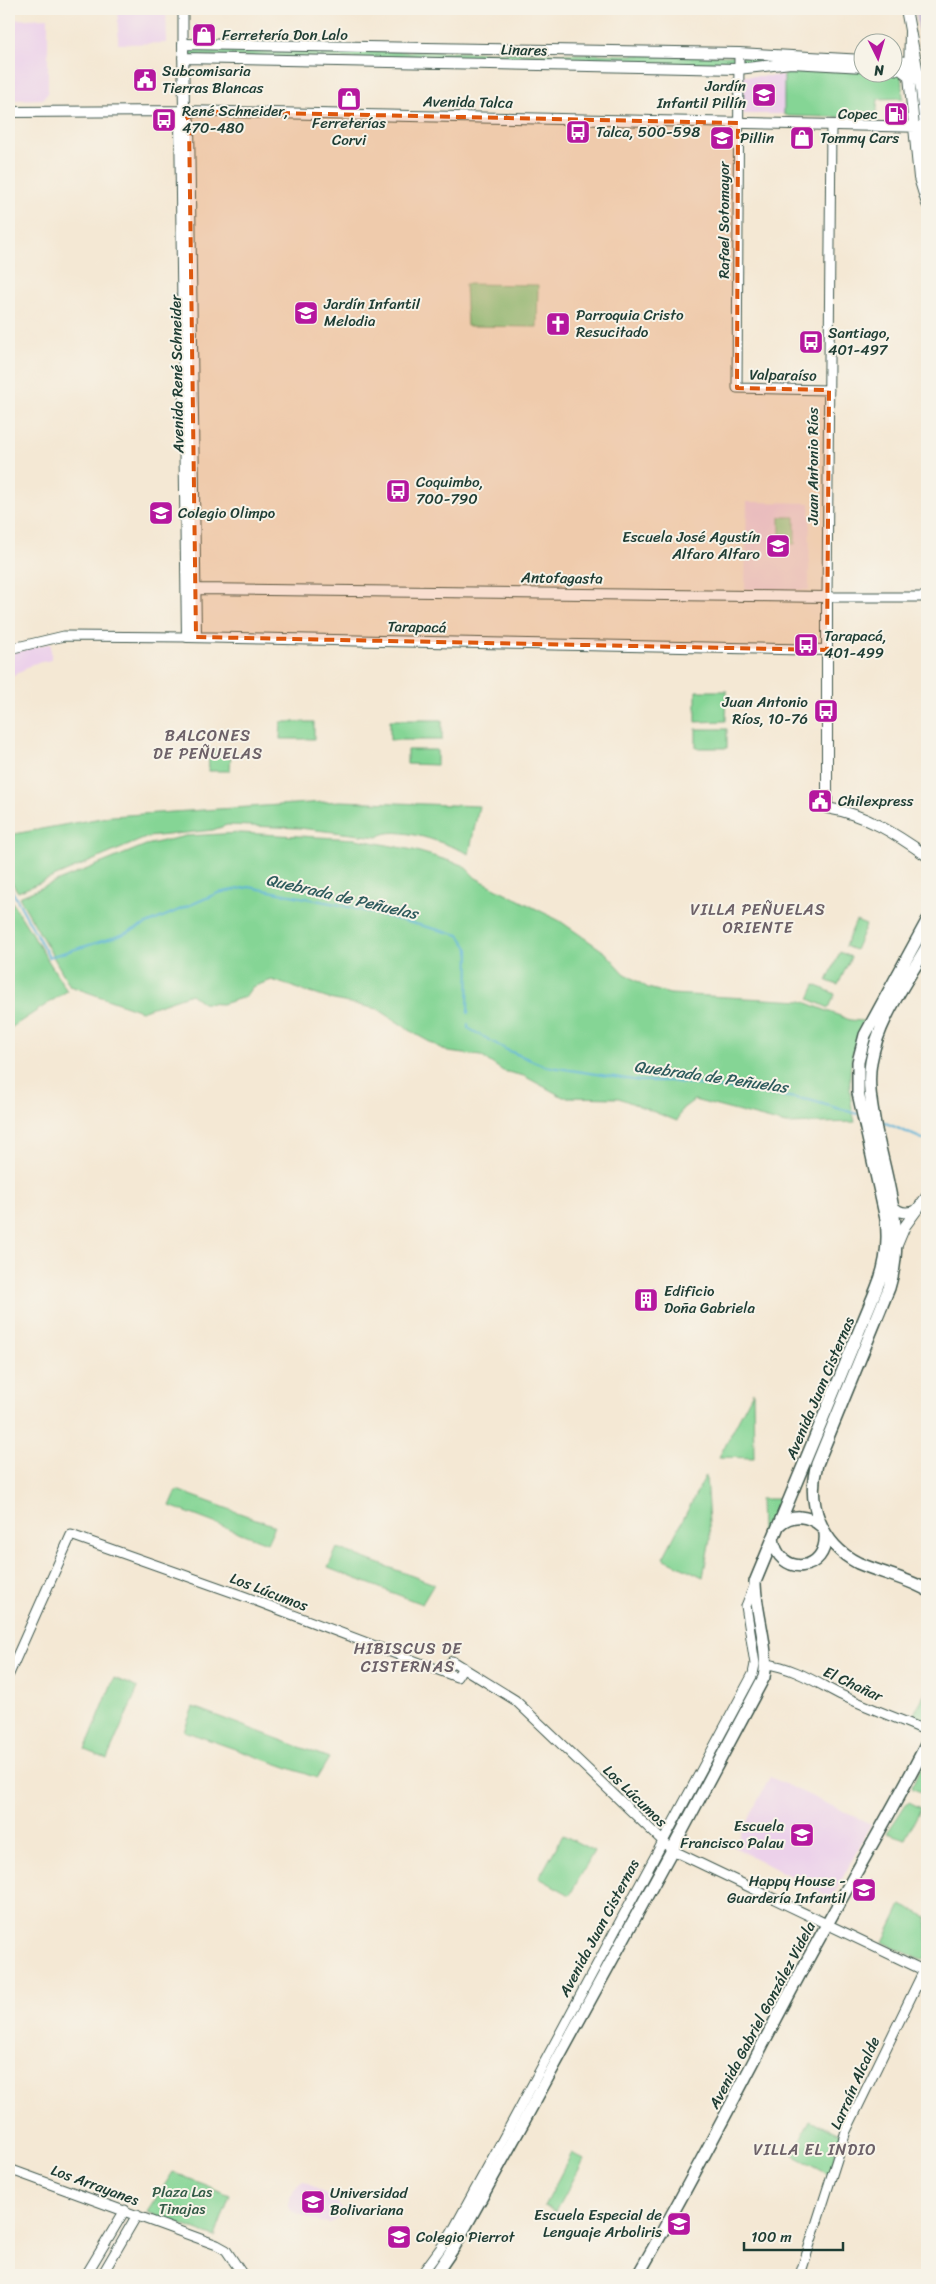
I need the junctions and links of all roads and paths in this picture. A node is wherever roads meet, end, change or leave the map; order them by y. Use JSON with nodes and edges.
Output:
{"nodes":[{"id":1,"x":183,"y":9,"type":"edge"},
{"id":2,"x":906,"y":9,"type":"edge"},
{"id":3,"x":910,"y":31,"type":"junction"},
{"id":4,"x":183,"y":44,"type":"junction"},
{"id":5,"x":738,"y":53,"type":"junction"},
{"id":6,"x":183,"y":58,"type":"junction"},
{"id":7,"x":854,"y":59,"type":"edge"},
{"id":8,"x":904,"y":62,"type":"edge"},
{"id":9,"x":908,"y":62,"type":"junction"},
{"id":10,"x":854,"y":66,"type":"edge"},
{"id":11,"x":738,"y":69,"type":"junction"},
{"id":12,"x":918,"y":70,"type":"junction"},
{"id":13,"x":904,"y":72,"type":"edge"},
{"id":14,"x":909,"y":76,"type":"junction"},
{"id":15,"x":924,"y":90,"type":"edge"},
{"id":16,"x":184,"y":111,"type":"junction"},
{"id":17,"x":9,"y":112,"type":"edge"},
{"id":18,"x":738,"y":123,"type":"junction"},
{"id":19,"x":831,"y":125,"type":"junction"},
{"id":20,"x":922,"y":127,"type":"edge"},
{"id":21,"x":927,"y":204,"type":"edge"},
{"id":22,"x":737,"y":388,"type":"joint"},
{"id":23,"x":829,"y":390,"type":"junction"},
{"id":24,"x":196,"y":589,"type":"junction"},
{"id":25,"x":828,"y":596,"type":"junction"},
{"id":26,"x":927,"y":597,"type":"edge"},
{"id":27,"x":192,"y":637,"type":"junction"},
{"id":28,"x":9,"y":649,"type":"edge"},
{"id":29,"x":827,"y":650,"type":"junction"},
{"id":30,"x":927,"y":856,"type":"edge"},
{"id":31,"x":927,"y":921,"type":"edge"},
{"id":32,"x":927,"y":946,"type":"edge"},
{"id":33,"x":927,"y":1196,"type":"edge"},
{"id":34,"x":888,"y":1202,"type":"junction"},
{"id":35,"x":920,"y":1206,"type":"junction"},
{"id":36,"x":897,"y":1245,"type":"junction"},
{"id":37,"x":779,"y":1525,"type":"junction"},
{"id":38,"x":823,"y":1530,"type":"junction"},
{"id":39,"x":773,"y":1538,"type":"junction"},
{"id":40,"x":755,"y":1582,"type":"junction"},
{"id":41,"x":927,"y":1590,"type":"edge"},
{"id":42,"x":766,"y":1664,"type":"junction"},
{"id":43,"x":462,"y":1667,"type":"junction"},
{"id":44,"x":446,"y":1671,"type":"junction"},
{"id":45,"x":9,"y":1674,"type":"edge"},
{"id":46,"x":927,"y":1731,"type":"edge"},
{"id":47,"x":927,"y":1743,"type":"edge"},
{"id":48,"x":662,"y":1841,"type":"junction"},
{"id":49,"x":672,"y":1850,"type":"junction"},
{"id":50,"x":826,"y":1925,"type":"junction"},
{"id":51,"x":926,"y":1969,"type":"edge"},
{"id":52,"x":9,"y":2169,"type":"edge"},
{"id":53,"x":125,"y":2210,"type":"junction"},
{"id":54,"x":137,"y":2215,"type":"junction"},
{"id":55,"x":86,"y":2275,"type":"edge"},
{"id":56,"x":102,"y":2275,"type":"edge"},
{"id":57,"x":243,"y":2275,"type":"edge"},
{"id":58,"x":421,"y":2275,"type":"edge"},
{"id":59,"x":434,"y":2275,"type":"edge"},
{"id":60,"x":638,"y":2275,"type":"edge"},
{"id":61,"x":800,"y":2275,"type":"edge"}],
"edges":[{"from":1,"to":4,"type":"street","name":"Avenida René Schneider"},
{"from":2,"to":3,"type":"main road"},
{"from":3,"to":9,"type":"main road"},
{"from":3,"to":12,"type":"main road"},
{"from":4,"to":5,"type":"main road","name":"Linares"},
{"from":4,"to":6,"type":"main road","name":"Avenida René Schneider"},
{"from":5,"to":7,"type":"main road","name":"Linares"},
{"from":5,"to":11,"type":"street","name":"Rafael Sotomayor"},
{"from":6,"to":11,"type":"main road","name":"Linares"},
{"from":6,"to":16,"type":"main road","name":"Avenida René Schneider"},
{"from":8,"to":9,"type":"main road"},
{"from":9,"to":12,"type":"main road"},
{"from":9,"to":14,"type":"main road"},
{"from":10,"to":11,"type":"main road","name":"Linares"},
{"from":11,"to":18,"type":"street","name":"Rafael Sotomayor"},
{"from":12,"to":15,"type":"main road"},
{"from":13,"to":14,"type":"main road"},
{"from":14,"to":20,"type":"main road"},
{"from":15,"to":20,"type":"main road"},
{"from":16,"to":17,"type":"main road","name":"Avenida Talca"},
{"from":16,"to":18,"type":"main road","name":"Avenida Talca"},
{"from":16,"to":24,"type":"main road","name":"Avenida René Schneider"},
{"from":16,"to":27,"type":"main road","name":"Avenida René Schneider"},
{"from":18,"to":19,"type":"main road","name":"Avenida Talca"},
{"from":18,"to":22,"type":"street","name":"Rafael Sotomayor"},
{"from":19,"to":20,"type":"main road","name":"Avenida Talca"},
{"from":19,"to":23,"type":"street","name":"Juan Antonio Ríos"},
{"from":20,"to":21,"type":"main road"},
{"from":22,"to":23,"type":"street","name":"Valparaíso"},
{"from":23,"to":25,"type":"street","name":"Juan Antonio Ríos"},
{"from":24,"to":25,"type":"main road","name":"Antofagasta"},
{"from":24,"to":27,"type":"main road","name":"Avenida René Schneider"},
{"from":25,"to":26,"type":"street","name":"Antofagasta"},
{"from":25,"to":29,"type":"main road","name":"Juan Antonio Ríos"},
{"from":27,"to":28,"type":"street","name":"Tarapacá"},
{"from":27,"to":29,"type":"main road","name":"Tarapacá"},
{"from":29,"to":30,"type":"main road","name":"Juan Antonio Ríos"},
{"from":31,"to":34,"type":"main road"},
{"from":32,"to":34,"type":"main road"},
{"from":33,"to":35,"type":"main road","name":"Avenida Juan Cisternas"},
{"from":34,"to":35,"type":"main road"},
{"from":34,"to":36,"type":"main road","name":"Avenida Juan Cisternas"},
{"from":34,"to":37,"type":"main road","name":"Avenida Juan Cisternas"},
{"from":35,"to":36,"type":"main road","name":"Avenida Juan Cisternas"},
{"from":36,"to":38,"type":"main road","name":"Avenida Juan Cisternas"},
{"from":37,"to":38,"type":"main road"},
{"from":37,"to":39,"type":"main road","name":"Avenida Juan Cisternas"},
{"from":38,"to":39,"type":"main road"},
{"from":38,"to":41,"type":"main road"},
{"from":39,"to":40,"type":"main road","name":"Avenida Juan Cisternas"},
{"from":40,"to":42,"type":"main road","name":"Avenida Juan Cisternas"},
{"from":40,"to":48,"type":"street","name":"Avenida Juan Cisternas"},
{"from":42,"to":46,"type":"street","name":"El Chañar"},
{"from":42,"to":49,"type":"main road","name":"Avenida Juan Cisternas"},
{"from":43,"to":44,"type":"street","name":"Los Lúcumos"},
{"from":43,"to":44,"type":"street","name":"Los Lúcumos"},
{"from":43,"to":48,"type":"street","name":"Los Lúcumos"},
{"from":44,"to":45,"type":"street","name":"Los Lúcumos"},
{"from":47,"to":50,"type":"main road","name":"Avenida Gabriel González Videla"},
{"from":48,"to":49,"type":"street","name":"Los Lúcumos"},
{"from":48,"to":58,"type":"street","name":"Avenida Juan Cisternas"},
{"from":49,"to":50,"type":"street","name":"Los Lúcumos"},
{"from":49,"to":59,"type":"main road","name":"Avenida Juan Cisternas"},
{"from":50,"to":51,"type":"street","name":"Los Lúcumos"},
{"from":50,"to":60,"type":"main road","name":"Avenida Gabriel González Videla"},
{"from":51,"to":61,"type":"street","name":"Larraín Alcalde"},
{"from":52,"to":53,"type":"street","name":"Los Arrayanes"},
{"from":53,"to":54,"type":"street","name":"Los Arrayanes"},
{"from":53,"to":55,"type":"street"},
{"from":54,"to":56,"type":"street"},
{"from":54,"to":57,"type":"street","name":"Los Arrayanes"}]}
